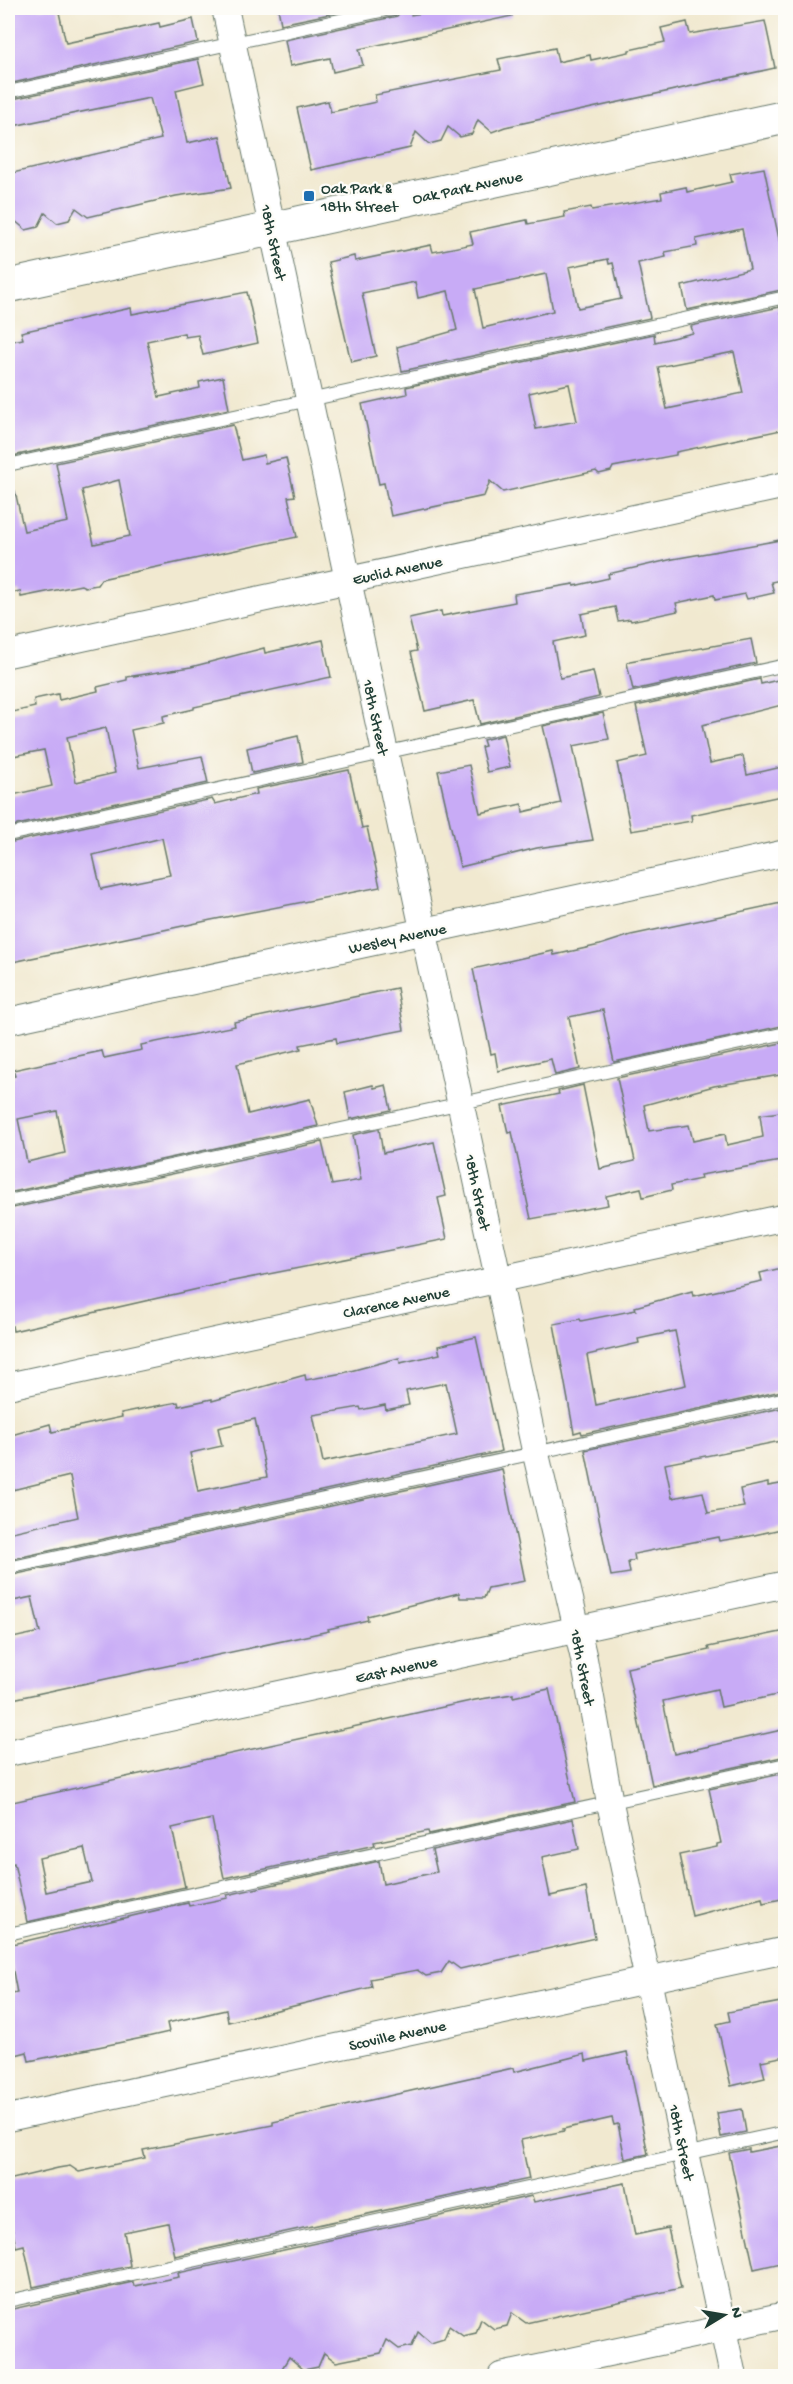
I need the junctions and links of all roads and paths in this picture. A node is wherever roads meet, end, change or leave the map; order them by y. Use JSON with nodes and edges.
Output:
{"nodes":[{"id":1,"x":225,"y":8,"type":"edge"},
{"id":2,"x":395,"y":8,"type":"edge"},
{"id":3,"x":233,"y":43,"type":"junction"},
{"id":4,"x":8,"y":92,"type":"edge"},
{"id":5,"x":786,"y":117,"type":"edge"},
{"id":6,"x":272,"y":228,"type":"junction"},
{"id":7,"x":8,"y":286,"type":"edge"},
{"id":8,"x":786,"y":297,"type":"edge"},
{"id":9,"x":309,"y":400,"type":"junction"},
{"id":10,"x":8,"y":465,"type":"edge"},
{"id":11,"x":786,"y":485,"type":"edge"},
{"id":12,"x":348,"y":580,"type":"junction"},
{"id":13,"x":8,"y":654,"type":"edge"},
{"id":14,"x":786,"y":665,"type":"edge"},
{"id":15,"x":385,"y":753,"type":"junction"},
{"id":16,"x":8,"y":835,"type":"edge"},
{"id":17,"x":786,"y":853,"type":"edge"},
{"id":18,"x":423,"y":931,"type":"junction"},
{"id":19,"x":8,"y":1021,"type":"edge"},
{"id":20,"x":786,"y":1033,"type":"edge"},
{"id":21,"x":460,"y":1102,"type":"junction"},
{"id":22,"x":8,"y":1201,"type":"edge"},
{"id":23,"x":786,"y":1217,"type":"edge"},
{"id":24,"x":498,"y":1279,"type":"junction"},
{"id":25,"x":8,"y":1386,"type":"edge"},
{"id":26,"x":786,"y":1398,"type":"edge"},
{"id":27,"x":535,"y":1450,"type":"junction"},
{"id":28,"x":8,"y":1568,"type":"edge"},
{"id":29,"x":786,"y":1584,"type":"edge"},
{"id":30,"x":577,"y":1629,"type":"junction"},
{"id":31,"x":8,"y":1753,"type":"edge"},
{"id":32,"x":786,"y":1764,"type":"edge"},
{"id":33,"x":610,"y":1803,"type":"junction"},
{"id":34,"x":8,"y":1934,"type":"edge"},
{"id":35,"x":786,"y":1950,"type":"edge"},
{"id":36,"x":648,"y":1980,"type":"junction"},
{"id":37,"x":8,"y":2118,"type":"edge"},
{"id":38,"x":786,"y":2132,"type":"edge"},
{"id":39,"x":685,"y":2154,"type":"junction"},
{"id":40,"x":8,"y":2301,"type":"edge"},
{"id":41,"x":786,"y":2315,"type":"edge"},
{"id":42,"x":723,"y":2328,"type":"junction"},
{"id":43,"x":501,"y":2376,"type":"edge"},
{"id":44,"x":733,"y":2376,"type":"edge"}],
"edges":[{"from":1,"to":3,"type":"street","name":"18th Street"},
{"from":2,"to":3,"type":"lane"},
{"from":3,"to":4,"type":"lane"},
{"from":3,"to":6,"type":"street","name":"18th Street"},
{"from":5,"to":6,"type":"street","name":"Oak Park Avenue"},
{"from":6,"to":7,"type":"street","name":"Oak Park Avenue"},
{"from":6,"to":9,"type":"street","name":"18th Street"},
{"from":8,"to":9,"type":"lane"},
{"from":9,"to":10,"type":"lane"},
{"from":9,"to":12,"type":"street","name":"18th Street"},
{"from":11,"to":12,"type":"street","name":"Euclid Avenue"},
{"from":12,"to":13,"type":"street","name":"Euclid Avenue"},
{"from":12,"to":15,"type":"street","name":"18th Street"},
{"from":14,"to":15,"type":"lane"},
{"from":15,"to":16,"type":"lane"},
{"from":15,"to":18,"type":"street","name":"18th Street"},
{"from":17,"to":18,"type":"street","name":"Wesley Avenue"},
{"from":18,"to":19,"type":"street","name":"Wesley Avenue"},
{"from":18,"to":21,"type":"street","name":"18th Street"},
{"from":20,"to":21,"type":"lane"},
{"from":21,"to":22,"type":"lane"},
{"from":21,"to":24,"type":"street","name":"18th Street"},
{"from":23,"to":24,"type":"street","name":"Clarence Avenue"},
{"from":24,"to":25,"type":"street","name":"Clarence Avenue"},
{"from":24,"to":27,"type":"street","name":"18th Street"},
{"from":26,"to":27,"type":"lane"},
{"from":27,"to":28,"type":"lane"},
{"from":27,"to":30,"type":"street","name":"18th Street"},
{"from":29,"to":30,"type":"street","name":"East Avenue"},
{"from":30,"to":31,"type":"street","name":"East Avenue"},
{"from":30,"to":33,"type":"street","name":"18th Street"},
{"from":32,"to":33,"type":"lane"},
{"from":33,"to":34,"type":"lane"},
{"from":33,"to":36,"type":"street","name":"18th Street"},
{"from":35,"to":36,"type":"street","name":"Scoville Avenue"},
{"from":36,"to":37,"type":"street","name":"Scoville Avenue"},
{"from":36,"to":39,"type":"street","name":"18th Street"},
{"from":38,"to":39,"type":"lane"},
{"from":39,"to":40,"type":"lane"},
{"from":39,"to":42,"type":"street","name":"18th Street"},
{"from":41,"to":42,"type":"street"},
{"from":42,"to":43,"type":"street"},
{"from":42,"to":44,"type":"street","name":"18th Street"}]}
